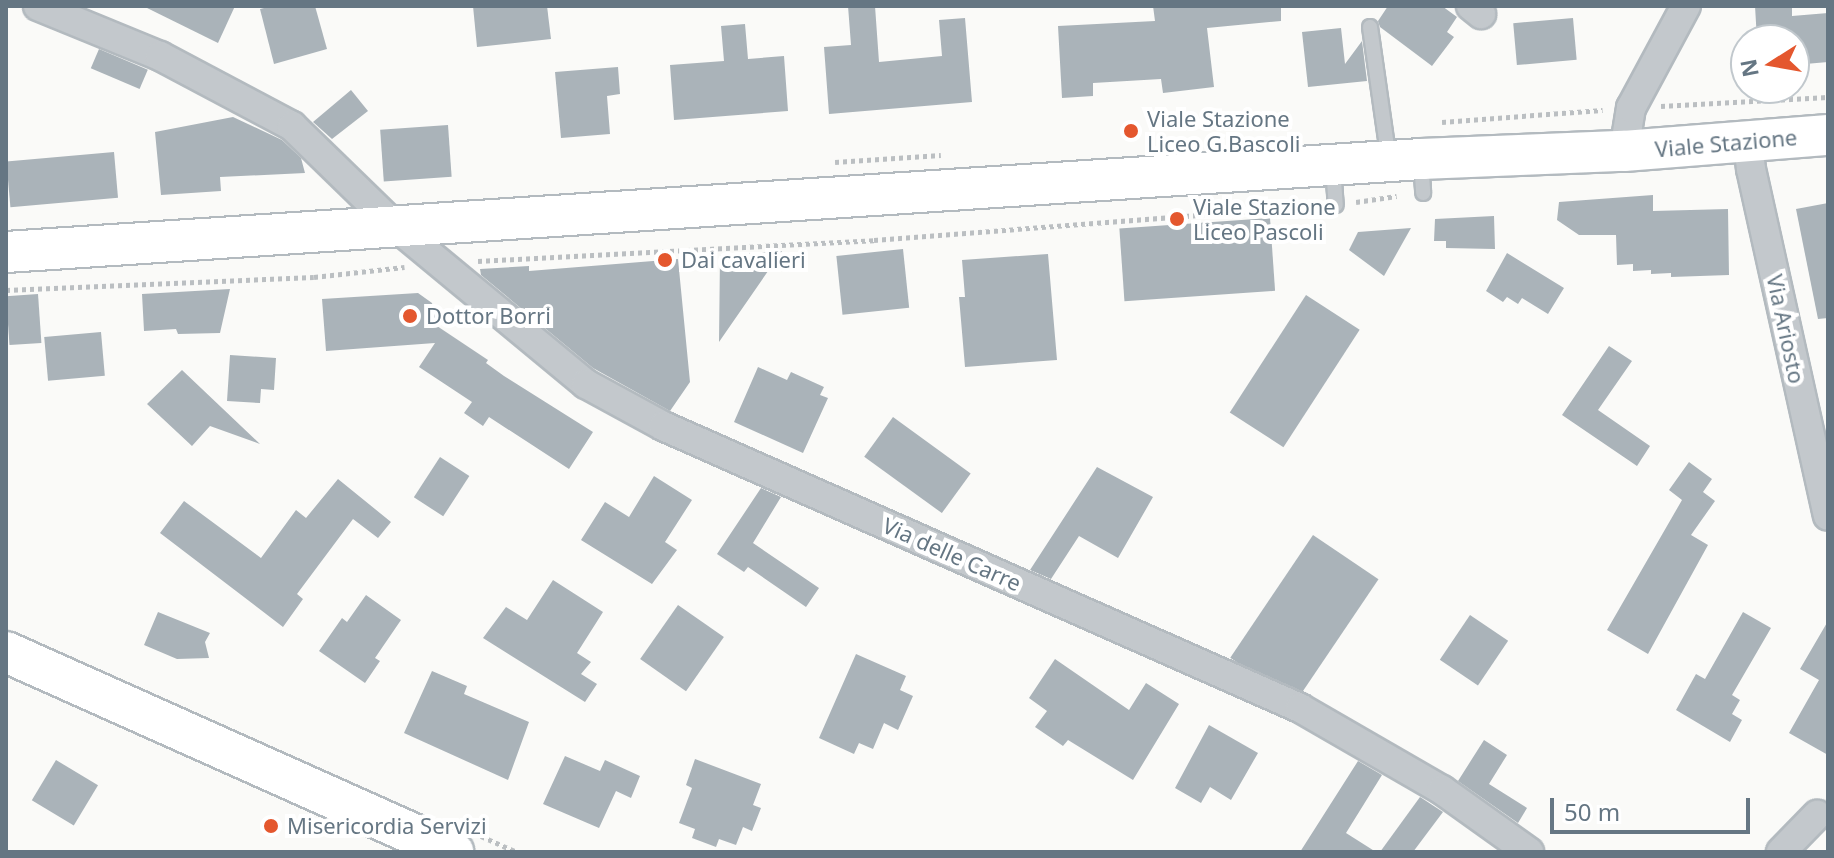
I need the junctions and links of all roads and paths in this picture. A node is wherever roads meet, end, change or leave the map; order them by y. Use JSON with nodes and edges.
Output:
{"nodes":[{"id":1,"x":38,"y":6,"type":"edge"},
{"id":2,"x":1686,"y":6,"type":"edge"},
{"id":3,"x":1370,"y":27,"type":"dead end"},
{"id":4,"x":1828,"y":135,"type":"edge"},
{"id":5,"x":1748,"y":141,"type":"junction"},
{"id":6,"x":1624,"y":151,"type":"junction"},
{"id":7,"x":1333,"y":165,"type":"junction"},
{"id":8,"x":1411,"y":171,"type":"junction"},
{"id":9,"x":1336,"y":205,"type":"junction"},
{"id":10,"x":395,"y":226,"type":"junction"},
{"id":11,"x":6,"y":252,"type":"edge"},
{"id":12,"x":439,"y":263,"type":"junction"},
{"id":13,"x":6,"y":290,"type":"edge"},
{"id":14,"x":1828,"y":516,"type":"edge"},
{"id":15,"x":6,"y":652,"type":"edge"},
{"id":16,"x":1817,"y":815,"type":"dead end"},
{"id":17,"x":453,"y":852,"type":"edge"},
{"id":18,"x":1529,"y":852,"type":"edge"},
{"id":19,"x":1781,"y":852,"type":"edge"}],
"edges":[{"from":1,"to":10,"type":"street","name":"Via delle Carre"},
{"from":2,"to":6,"type":"street"},
{"from":3,"to":8,"type":"lane"},
{"from":4,"to":5,"type":"main road","name":"Viale Stazione"},
{"from":5,"to":6,"type":"main road","name":"Viale Stazione"},
{"from":5,"to":14,"type":"street","name":"Via Ariosto"},
{"from":6,"to":8,"type":"main road","name":"Viale Stazione"},
{"from":7,"to":8,"type":"main road","name":"Viale Stazione"},
{"from":7,"to":9,"type":"lane"},
{"from":7,"to":10,"type":"main road","name":"Viale Stazione"},
{"from":8,"to":9,"type":"path"},
{"from":9,"to":12,"type":"path"},
{"from":10,"to":11,"type":"main road","name":"Viale Stazione"},
{"from":10,"to":12,"type":"street","name":"Via delle Carre"},
{"from":12,"to":13,"type":"path"},
{"from":12,"to":18,"type":"street","name":"Via delle Carre"},
{"from":15,"to":17,"type":"main road"},
{"from":16,"to":19,"type":"street"}]}
